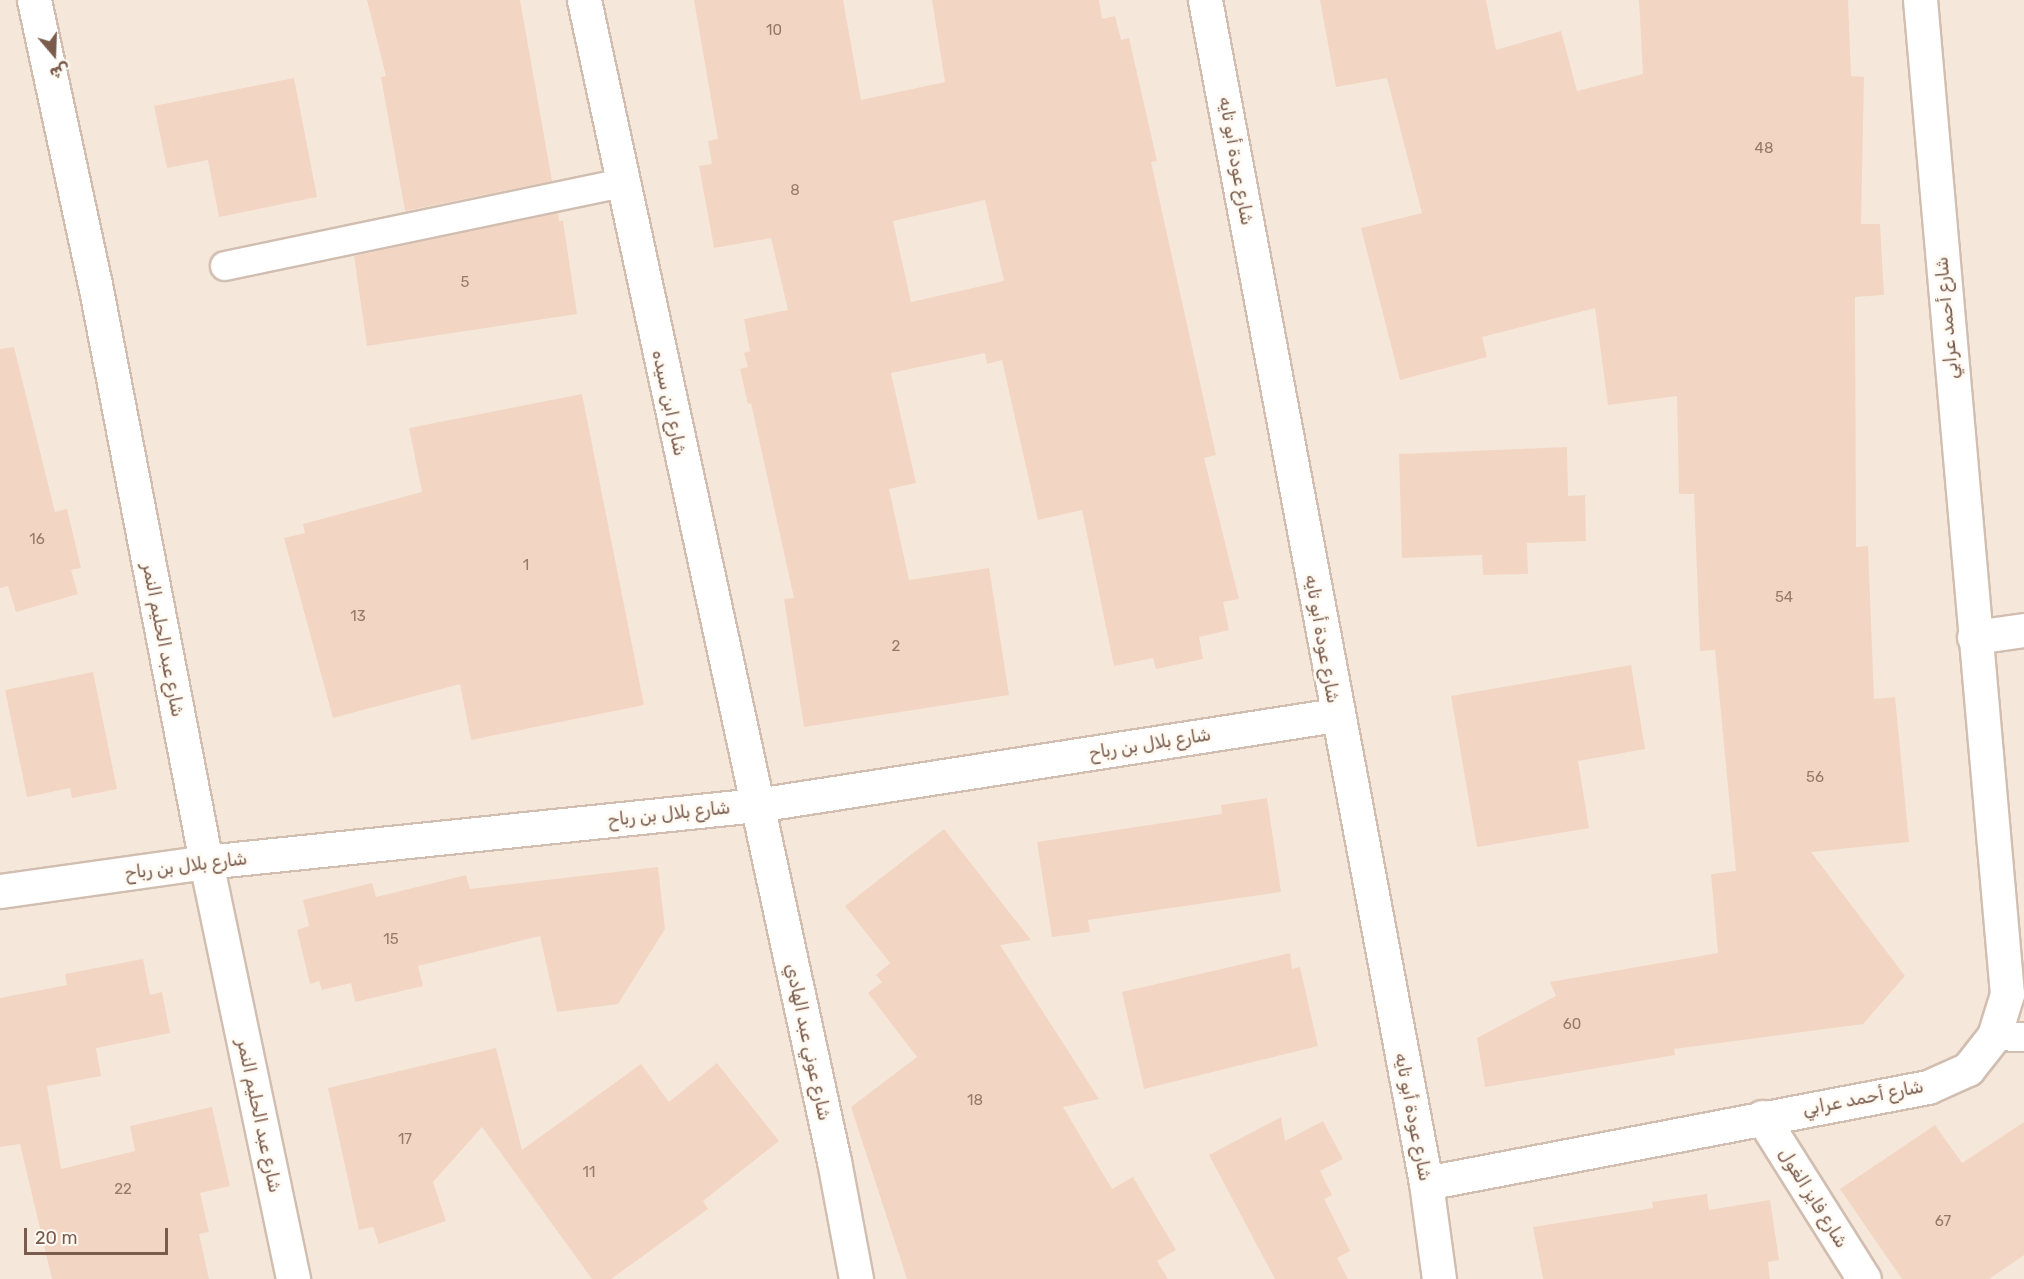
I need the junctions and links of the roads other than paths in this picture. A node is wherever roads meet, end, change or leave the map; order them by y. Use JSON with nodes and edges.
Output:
{"nodes":[{"id":1,"x":34,"y":0,"type":"edge"},
{"id":2,"x":584,"y":0,"type":"edge"},
{"id":3,"x":1205,"y":0,"type":"edge"},
{"id":4,"x":1920,"y":0,"type":"edge"},
{"id":5,"x":622,"y":183,"type":"junction"},
{"id":6,"x":225,"y":266,"type":"dead end"},
{"id":7,"x":2024,"y":630,"type":"edge"},
{"id":8,"x":1974,"y":637,"type":"junction"},
{"id":9,"x":1336,"y":715,"type":"junction"},
{"id":10,"x":757,"y":805,"type":"junction"},
{"id":11,"x":206,"y":862,"type":"junction"},
{"id":12,"x":0,"y":891,"type":"edge"},
{"id":13,"x":2009,"y":1036,"type":"edge"},
{"id":14,"x":1762,"y":1117,"type":"junction"},
{"id":15,"x":1426,"y":1183,"type":"junction"},
{"id":16,"x":293,"y":1279,"type":"edge"},
{"id":17,"x":856,"y":1279,"type":"edge"},
{"id":18,"x":1439,"y":1279,"type":"edge"},
{"id":19,"x":1864,"y":1279,"type":"edge"}],
"edges":[{"from":1,"to":11,"type":"street","name":"شارع عبد الحليم النمر"},
{"from":2,"to":5,"type":"street","name":"شارع ابن سيده"},
{"from":3,"to":9,"type":"street","name":"شارع عودة أبو تايه"},
{"from":4,"to":8,"type":"street","name":"شارع أحمد عرابي"},
{"from":5,"to":6,"type":"lane"},
{"from":5,"to":10,"type":"street","name":"شارع ابن سيده"},
{"from":7,"to":8,"type":"street"},
{"from":8,"to":13,"type":"street","name":"شارع أحمد عرابي"},
{"from":9,"to":10,"type":"street","name":"شارع بلال بن رباح"},
{"from":9,"to":15,"type":"street","name":"شارع عودة أبو تايه"},
{"from":10,"to":11,"type":"street","name":"شارع بلال بن رباح"},
{"from":10,"to":17,"type":"street","name":"شارع عوني عبد الهادي"},
{"from":11,"to":12,"type":"street","name":"شارع بلال بن رباح"},
{"from":11,"to":16,"type":"street","name":"شارع عبد الحليم النمر"},
{"from":13,"to":14,"type":"street","name":"شارع أحمد عرابي"},
{"from":14,"to":15,"type":"street","name":"شارع أحمد عرابي"},
{"from":14,"to":19,"type":"street","name":"شارع فايز الغول"},
{"from":15,"to":18,"type":"street","name":"شارع عودة أبو تايه"}]}
